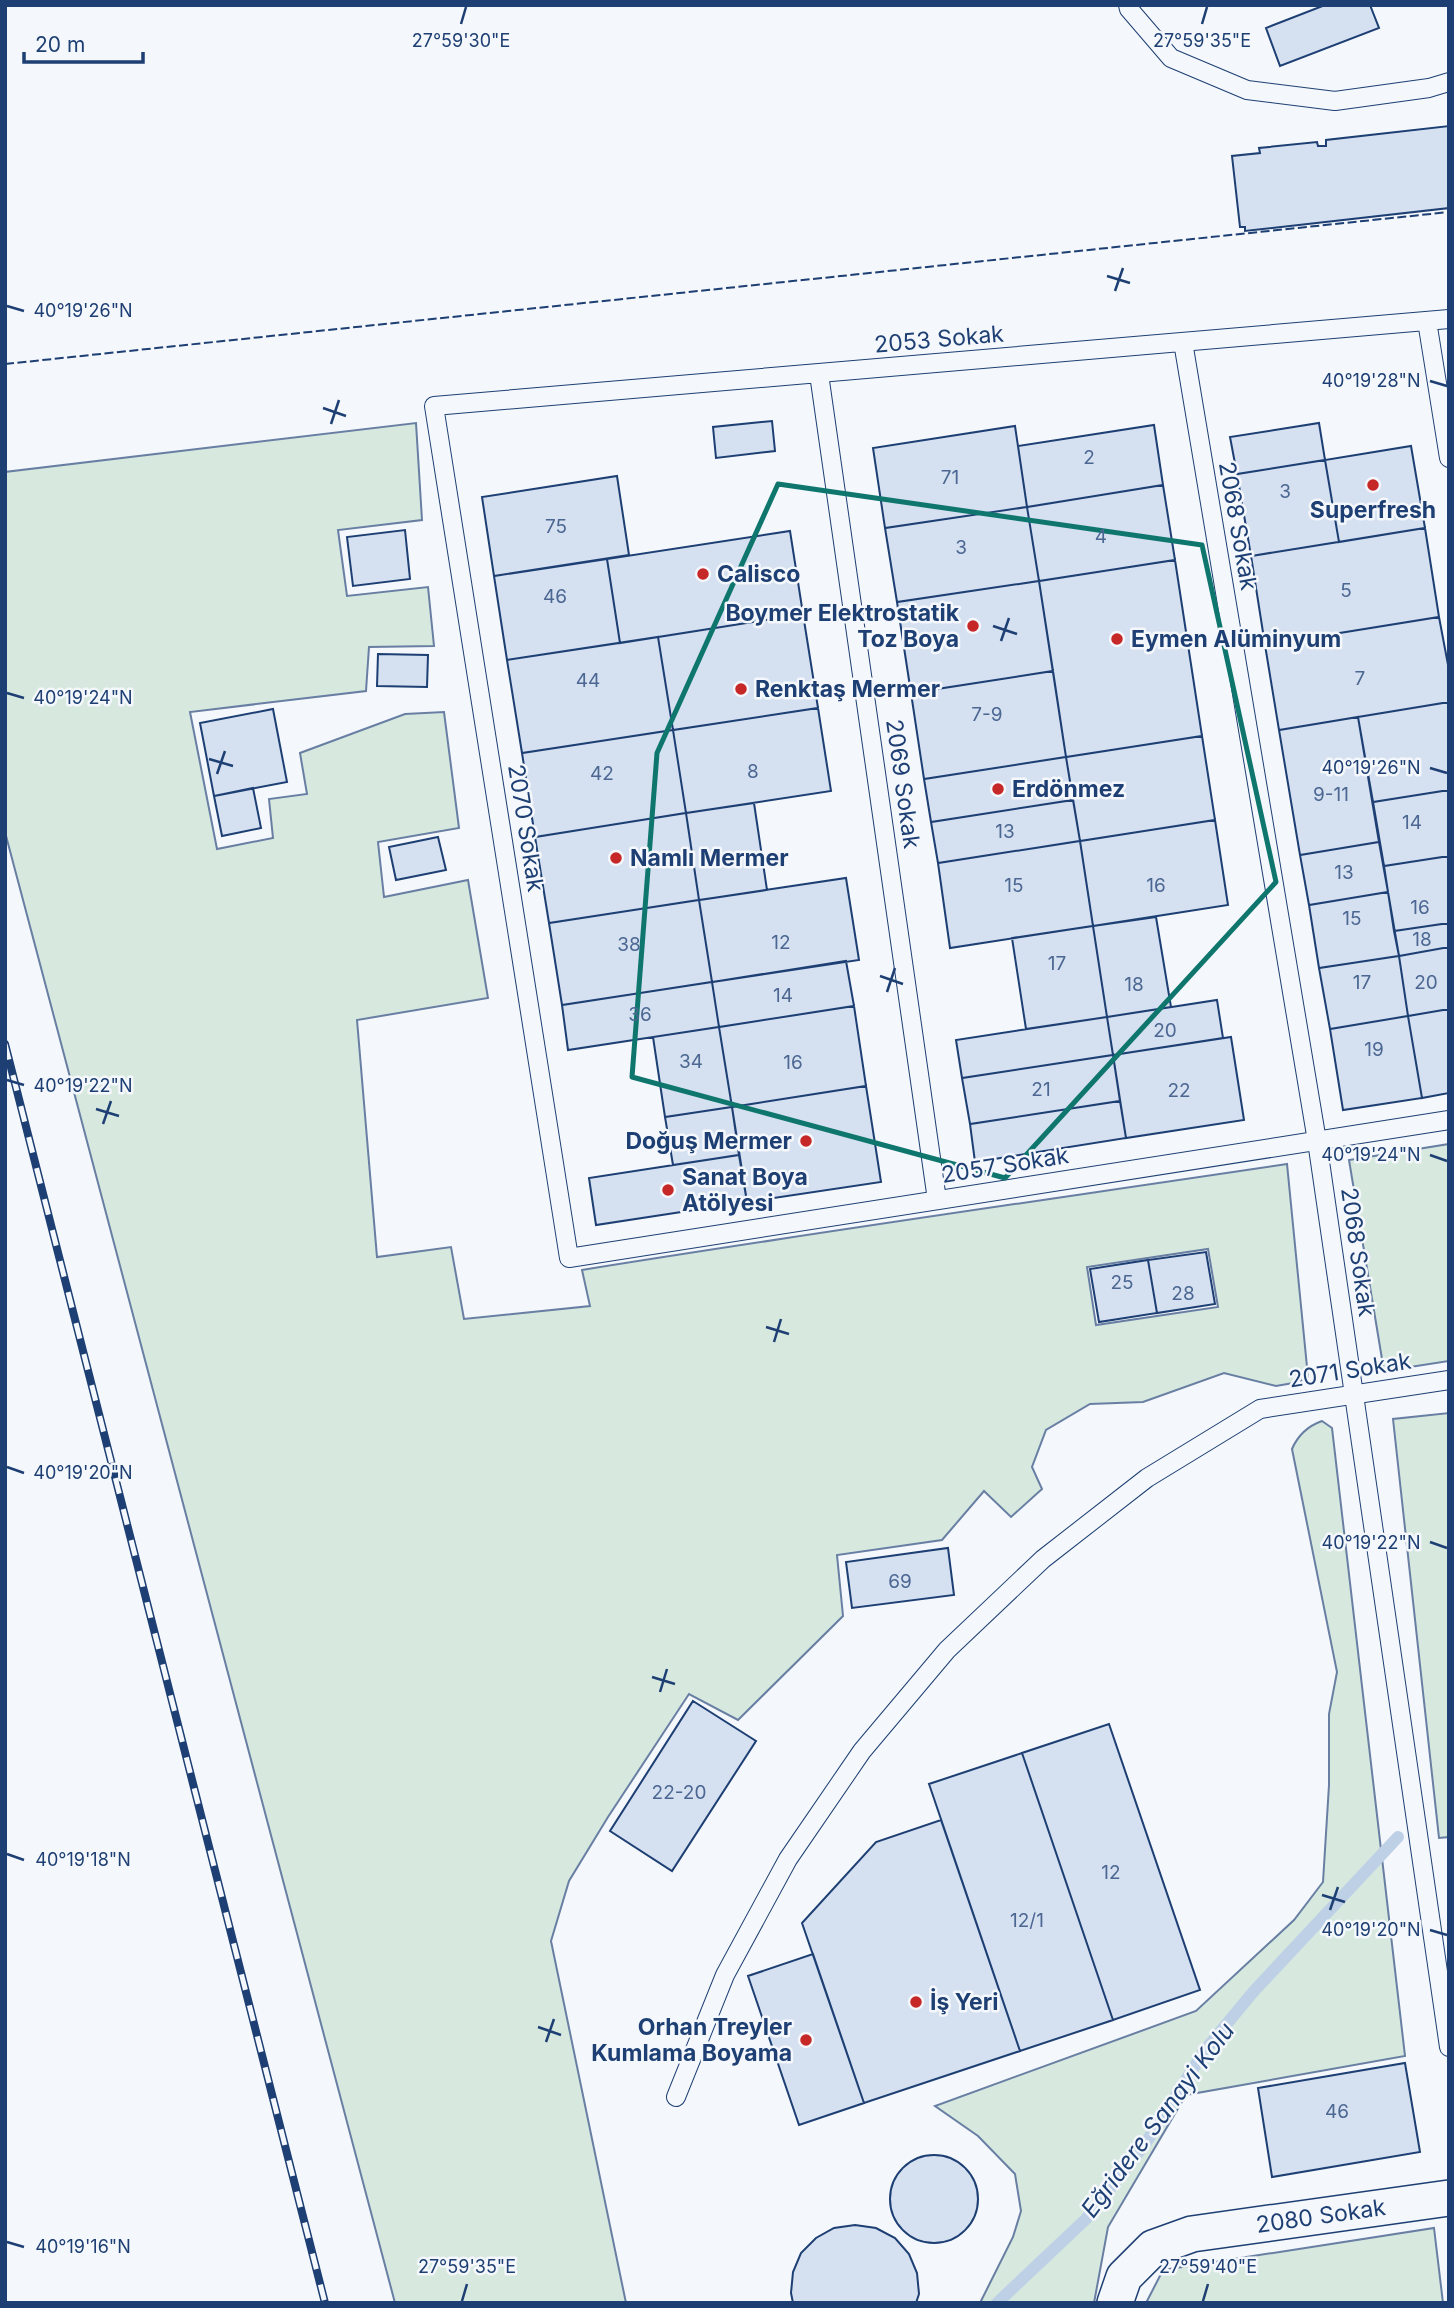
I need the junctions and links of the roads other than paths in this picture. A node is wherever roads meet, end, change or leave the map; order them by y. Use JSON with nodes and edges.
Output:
{"nodes":[{"id":1,"x":1128,"y":5,"type":"edge"},
{"id":2,"x":1449,"y":82,"type":"edge"},
{"id":3,"x":1449,"y":319,"type":"edge"},
{"id":4,"x":1427,"y":321,"type":"junction"},
{"id":5,"x":1183,"y":342,"type":"junction"},
{"id":6,"x":819,"y":374,"type":"junction"},
{"id":7,"x":434,"y":406,"type":"joint"},
{"id":8,"x":1449,"y":458,"type":"edge"},
{"id":9,"x":1449,"y":1120,"type":"edge"},
{"id":10,"x":1317,"y":1141,"type":"junction"},
{"id":11,"x":937,"y":1200,"type":"junction"},
{"id":12,"x":569,"y":1258,"type":"joint"},
{"id":13,"x":1449,"y":1380,"type":"edge"},
{"id":14,"x":1354,"y":1393,"type":"junction"},
{"id":15,"x":1449,"y":2047,"type":"edge"},
{"id":16,"x":676,"y":2097,"type":"dead end"},
{"id":17,"x":1449,"y":2198,"type":"edge"},
{"id":18,"x":1115,"y":2303,"type":"edge"}],
"edges":[{"from":1,"to":2,"type":"lane"},
{"from":3,"to":4,"type":"lane","name":"2053 Sokak"},
{"from":4,"to":5,"type":"lane","name":"2053 Sokak"},
{"from":4,"to":8,"type":"lane"},
{"from":5,"to":6,"type":"lane","name":"2053 Sokak"},
{"from":5,"to":10,"type":"lane","name":"2068 Sokak"},
{"from":6,"to":7,"type":"lane","name":"2053 Sokak"},
{"from":6,"to":11,"type":"lane","name":"2069 Sokak"},
{"from":7,"to":12,"type":"lane","name":"2070 Sokak"},
{"from":9,"to":10,"type":"lane","name":"2057 Sokak"},
{"from":10,"to":11,"type":"lane","name":"2057 Sokak"},
{"from":10,"to":14,"type":"lane","name":"2068 Sokak"},
{"from":11,"to":12,"type":"lane","name":"2057 Sokak"},
{"from":13,"to":14,"type":"lane","name":"2071 Sokak"},
{"from":14,"to":15,"type":"lane","name":"2068 Sokak"},
{"from":14,"to":16,"type":"lane","name":"2071 Sokak"},
{"from":17,"to":18,"type":"street","name":"2080 Sokak"}]}
